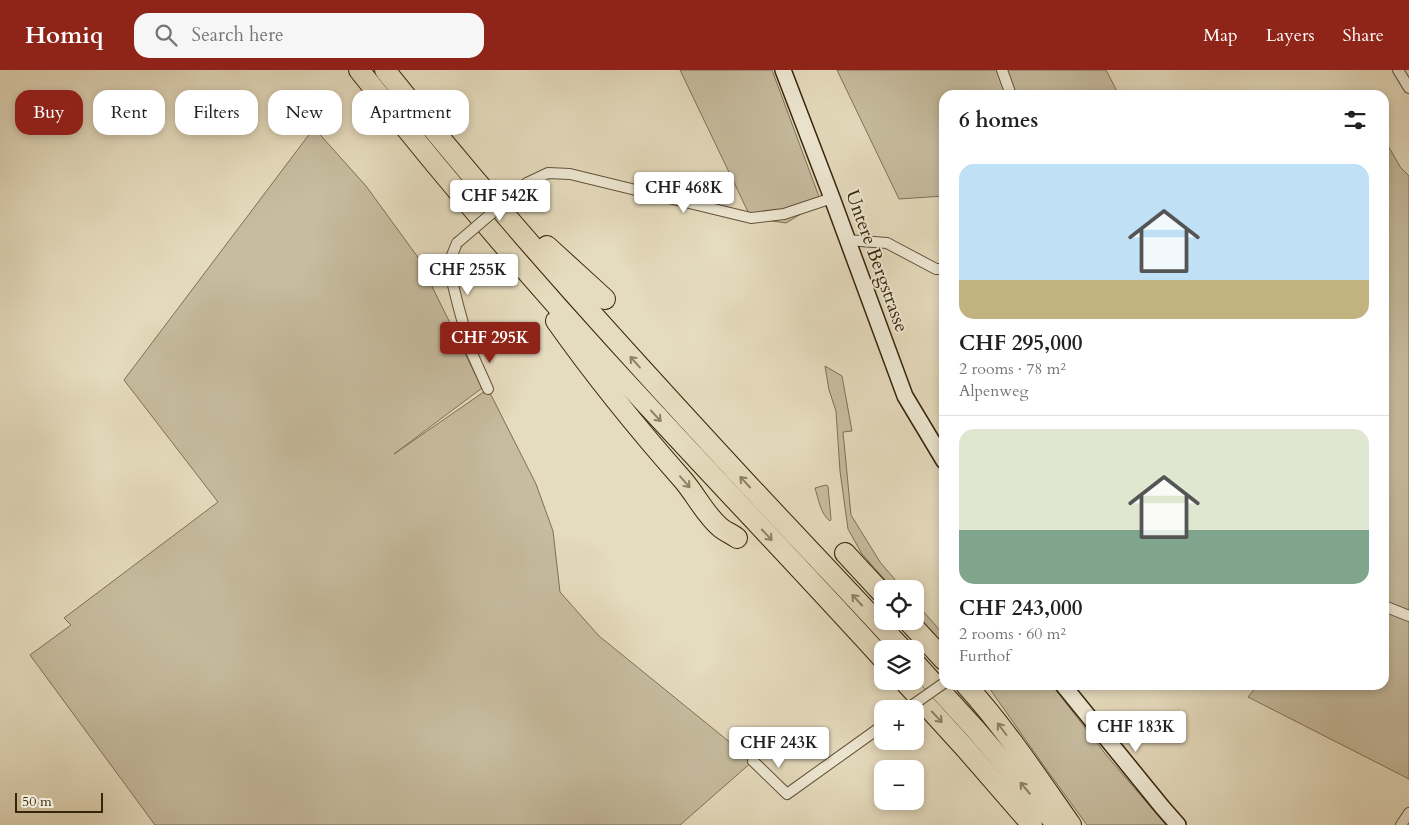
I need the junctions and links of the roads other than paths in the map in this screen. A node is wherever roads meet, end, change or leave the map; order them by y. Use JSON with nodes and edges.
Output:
{"nodes":[{"id":1,"x":359,"y":70,"type":"edge"},
{"id":2,"x":385,"y":70,"type":"edge"},
{"id":3,"x":783,"y":70,"type":"edge"},
{"id":4,"x":1002,"y":70,"type":"edge"},
{"id":5,"x":1398,"y":70,"type":"edge"},
{"id":6,"x":1409,"y":88,"type":"edge"},
{"id":7,"x":1009,"y":90,"type":"edge"},
{"id":8,"x":461,"y":163,"type":"junction"},
{"id":9,"x":832,"y":198,"type":"junction"},
{"id":10,"x":495,"y":236,"type":"junction"},
{"id":11,"x":847,"y":240,"type":"junction"},
{"id":12,"x":939,"y":268,"type":"edge"},
{"id":13,"x":605,"y":299,"type":"dead end"},
{"id":14,"x":488,"y":389,"type":"dead end"},
{"id":15,"x":939,"y":450,"type":"edge"},
{"id":16,"x":737,"y":538,"type":"dead end"},
{"id":17,"x":845,"y":553,"type":"dead end"},
{"id":18,"x":874,"y":585,"type":"edge"},
{"id":19,"x":1389,"y":608,"type":"edge"},
{"id":20,"x":1409,"y":616,"type":"edge"},
{"id":21,"x":916,"y":630,"type":"edge"},
{"id":22,"x":894,"y":640,"type":"edge"},
{"id":23,"x":874,"y":649,"type":"edge"},
{"id":24,"x":939,"y":655,"type":"edge"},
{"id":25,"x":924,"y":673,"type":"edge"},
{"id":26,"x":939,"y":687,"type":"edge"},
{"id":27,"x":939,"y":689,"type":"edge"},
{"id":28,"x":912,"y":690,"type":"edge"},
{"id":29,"x":940,"y":690,"type":"edge"},
{"id":30,"x":970,"y":690,"type":"edge"},
{"id":31,"x":1067,"y":690,"type":"edge"},
{"id":32,"x":920,"y":700,"type":"edge"},
{"id":33,"x":874,"y":732,"type":"edge"},
{"id":34,"x":753,"y":761,"type":"dead end"},
{"id":35,"x":1409,"y":813,"type":"edge"},
{"id":36,"x":1032,"y":825,"type":"edge"},
{"id":37,"x":1057,"y":825,"type":"edge"},
{"id":38,"x":1071,"y":825,"type":"edge"},
{"id":39,"x":1178,"y":825,"type":"edge"},
{"id":40,"x":1401,"y":825,"type":"edge"}],
"edges":[{"from":1,"to":10,"type":"highway"},
{"from":2,"to":8,"type":"highway"},
{"from":3,"to":9,"type":"main road","name":"Untere Bergstrasse"},
{"from":4,"to":7,"type":"street"},
{"from":5,"to":6,"type":"street"},
{"from":8,"to":13,"type":"highway"},
{"from":22,"to":8,"type":"highway","one_way":true},
{"from":9,"to":11,"type":"main road","name":"Untere Bergstrasse"},
{"from":9,"to":14,"type":"street","bridge":true},
{"from":10,"to":16,"type":"highway","one_way":true},
{"from":10,"to":23,"type":"highway","one_way":true},
{"from":11,"to":12,"type":"street"},
{"from":11,"to":15,"type":"main road","name":"Untere Bergstrasse"},
{"from":17,"to":18,"type":"highway"},
{"from":19,"to":20,"type":"street"},
{"from":21,"to":24,"type":"highway"},
{"from":27,"to":25,"type":"highway","one_way":true},
{"from":26,"to":32,"type":"street","bridge":true},
{"from":28,"to":36,"type":"highway","one_way":true},
{"from":37,"to":29,"type":"highway","one_way":true},
{"from":38,"to":30,"type":"highway","one_way":true},
{"from":31,"to":39,"type":"main road"},
{"from":33,"to":34,"type":"street"},
{"from":35,"to":40,"type":"street"}]}
